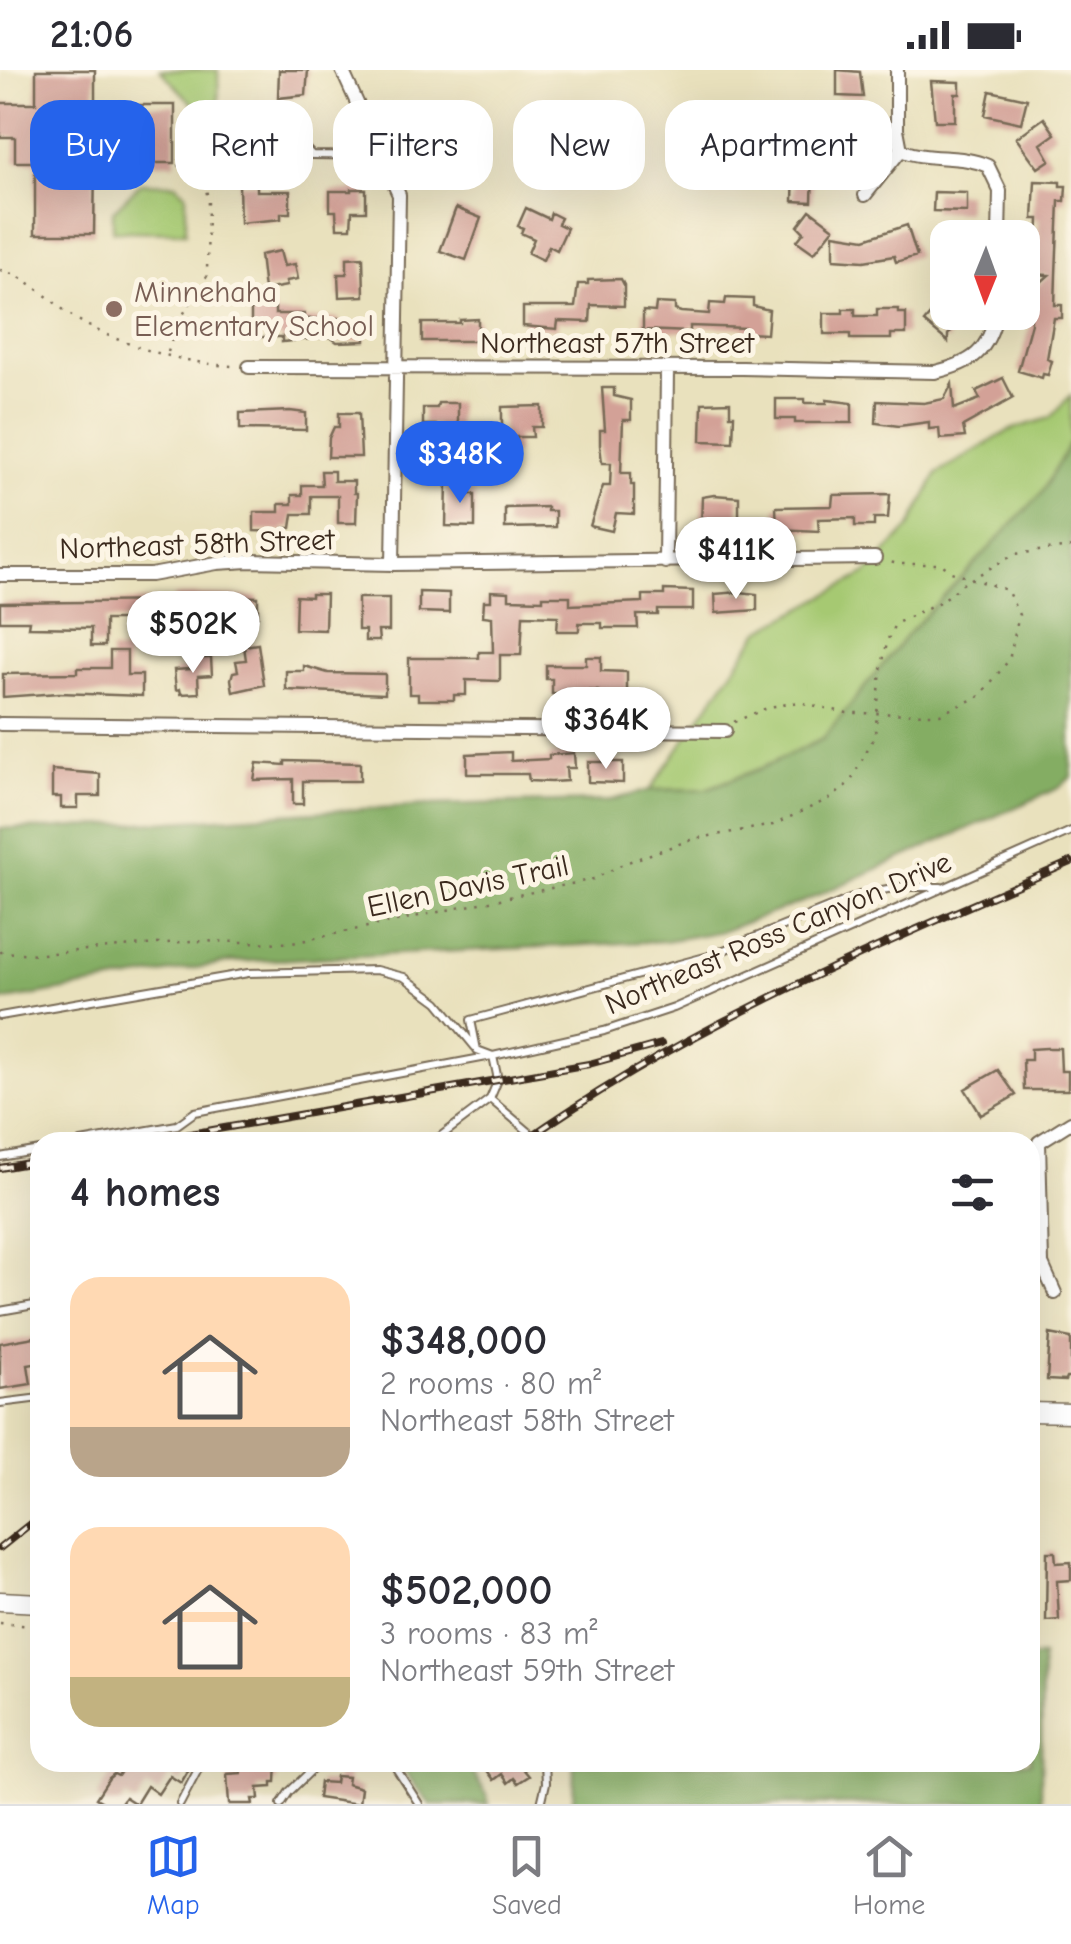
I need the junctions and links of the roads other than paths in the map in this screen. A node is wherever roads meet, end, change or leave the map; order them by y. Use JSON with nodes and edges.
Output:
{"nodes":[{"id":1,"x":342,"y":70,"type":"edge"},
{"id":2,"x":898,"y":70,"type":"edge"},
{"id":3,"x":356,"y":100,"type":"edge"},
{"id":4,"x":901,"y":150,"type":"junction"},
{"id":5,"x":312,"y":155,"type":"joint"},
{"id":6,"x":396,"y":190,"type":"edge"},
{"id":7,"x":864,"y":195,"type":"dead end"},
{"id":8,"x":999,"y":220,"type":"edge"},
{"id":9,"x":993,"y":330,"type":"edge"},
{"id":10,"x":249,"y":367,"type":"road end"},
{"id":11,"x":393,"y":368,"type":"junction"},
{"id":12,"x":667,"y":368,"type":"junction"},
{"id":13,"x":875,"y":558,"type":"road end"},
{"id":14,"x":666,"y":562,"type":"junction"},
{"id":15,"x":392,"y":564,"type":"junction"},
{"id":16,"x":0,"y":575,"type":"edge"},
{"id":17,"x":0,"y":724,"type":"edge"},
{"id":18,"x":724,"y":732,"type":"road end"},
{"id":19,"x":1071,"y":831,"type":"edge"},
{"id":20,"x":945,"y":887,"type":"junction"},
{"id":21,"x":0,"y":1016,"type":"edge"},
{"id":22,"x":477,"y":1050,"type":"junction"},
{"id":23,"x":493,"y":1056,"type":"junction"},
{"id":24,"x":490,"y":1099,"type":"junction"},
{"id":25,"x":1071,"y":1122,"type":"edge"},
{"id":26,"x":138,"y":1132,"type":"edge"},
{"id":27,"x":446,"y":1132,"type":"edge"},
{"id":28,"x":529,"y":1132,"type":"edge"},
{"id":29,"x":1040,"y":1141,"type":"edge"},
{"id":30,"x":30,"y":1152,"type":"edge"},
{"id":31,"x":0,"y":1157,"type":"edge"},
{"id":32,"x":1040,"y":1183,"type":"edge"},
{"id":33,"x":1055,"y":1293,"type":"dead end"},
{"id":34,"x":30,"y":1306,"type":"edge"},
{"id":35,"x":0,"y":1311,"type":"edge"},
{"id":36,"x":30,"y":1399,"type":"edge"},
{"id":37,"x":0,"y":1403,"type":"edge"},
{"id":38,"x":1040,"y":1412,"type":"edge"},
{"id":39,"x":1071,"y":1413,"type":"edge"},
{"id":40,"x":2,"y":1601,"type":"edge"},
{"id":41,"x":30,"y":1602,"type":"edge"},
{"id":42,"x":197,"y":1772,"type":"edge"},
{"id":43,"x":312,"y":1772,"type":"edge"},
{"id":44,"x":398,"y":1772,"type":"edge"},
{"id":45,"x":545,"y":1772,"type":"edge"},
{"id":46,"x":286,"y":1802,"type":"edge"},
{"id":47,"x":180,"y":1804,"type":"edge"},
{"id":48,"x":419,"y":1804,"type":"edge"},
{"id":49,"x":542,"y":1804,"type":"edge"}],
"edges":[{"from":1,"to":3,"type":"street"},
{"from":2,"to":4,"type":"street"},
{"from":4,"to":7,"type":"street"},
{"from":4,"to":8,"type":"street"},
{"from":5,"to":5,"type":"lane"},
{"from":6,"to":11,"type":"street"},
{"from":9,"to":12,"type":"street","name":"Northeast 57th Street"},
{"from":10,"to":11,"type":"street","name":"Northeast 57th Street"},
{"from":11,"to":12,"type":"street","name":"Northeast 57th Street"},
{"from":11,"to":15,"type":"street"},
{"from":12,"to":14,"type":"street"},
{"from":13,"to":14,"type":"street","name":"Northeast 58th Street"},
{"from":14,"to":15,"type":"street","name":"Northeast 58th Street"},
{"from":15,"to":16,"type":"street","name":"Northeast 58th Street"},
{"from":17,"to":18,"type":"street"},
{"from":19,"to":20,"type":"lane","name":"Northeast Ross Canyon Drive"},
{"from":20,"to":22,"type":"lane"},
{"from":20,"to":23,"type":"lane","name":"Northeast Ross Canyon Drive"},
{"from":21,"to":22,"type":"lane"},
{"from":22,"to":23,"type":"lane"},
{"from":23,"to":24,"type":"lane"},
{"from":23,"to":26,"type":"lane","name":"Northeast Ross Canyon Drive"},
{"from":24,"to":27,"type":"lane"},
{"from":24,"to":28,"type":"lane"},
{"from":25,"to":29,"type":"street"},
{"from":30,"to":31,"type":"lane"},
{"from":32,"to":33,"type":"street"},
{"from":34,"to":35,"type":"lane"},
{"from":36,"to":37,"type":"lane"},
{"from":38,"to":39,"type":"main road"},
{"from":40,"to":41,"type":"main road"},
{"from":42,"to":47,"type":"lane"},
{"from":43,"to":46,"type":"lane"},
{"from":44,"to":48,"type":"lane"},
{"from":45,"to":49,"type":"lane"}]}
